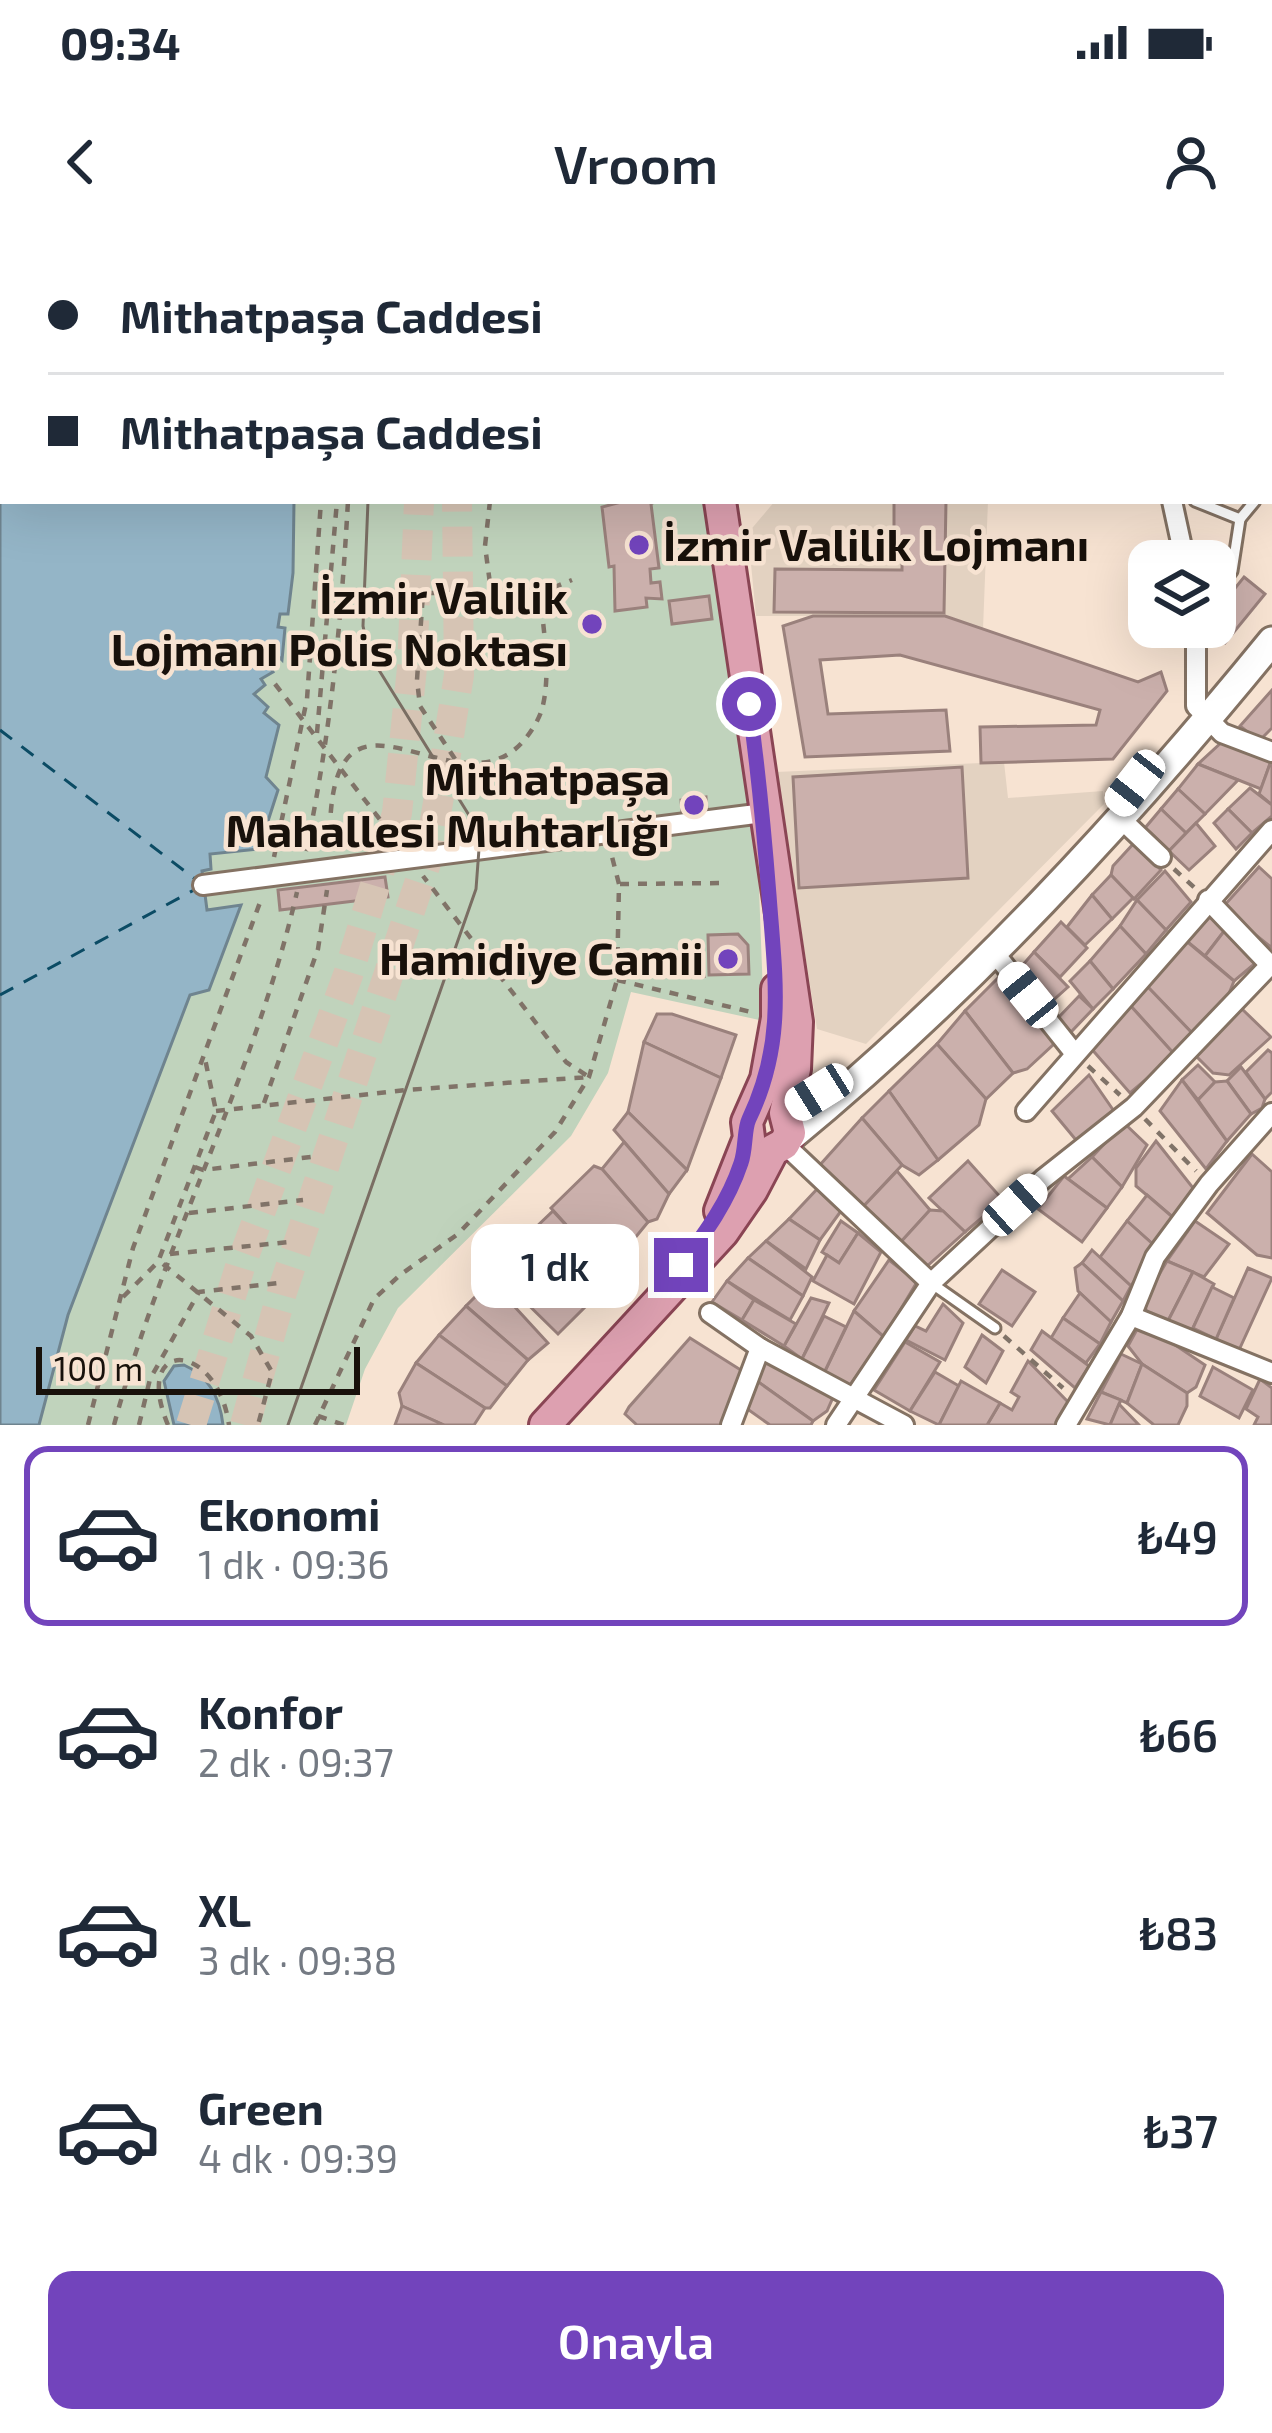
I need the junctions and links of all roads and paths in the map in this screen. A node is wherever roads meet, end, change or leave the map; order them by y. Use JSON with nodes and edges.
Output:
{"nodes":[{"id":1,"x":321,"y":504,"type":"edge"},
{"id":2,"x":337,"y":504,"type":"edge"},
{"id":3,"x":348,"y":504,"type":"edge"},
{"id":4,"x":490,"y":504,"type":"edge"},
{"id":5,"x":720,"y":504,"type":"edge"},
{"id":6,"x":1173,"y":504,"type":"edge"},
{"id":7,"x":1202,"y":504,"type":"edge"},
{"id":8,"x":1252,"y":504,"type":"edge"},
{"id":9,"x":1240,"y":519,"type":"junction"},
{"id":10,"x":1180,"y":540,"type":"edge"},
{"id":11,"x":1236,"y":545,"type":"edge"},
{"id":12,"x":572,"y":580,"type":"dead end"},
{"id":13,"x":540,"y":592,"type":"junction"},
{"id":14,"x":491,"y":593,"type":"junction"},
{"id":15,"x":1272,"y":641,"type":"edge"},
{"id":16,"x":1198,"y":648,"type":"edge"},
{"id":17,"x":275,"y":684,"type":"dead end"},
{"id":18,"x":1203,"y":713,"type":"junction"},
{"id":19,"x":304,"y":718,"type":"junction"},
{"id":20,"x":316,"y":733,"type":"junction"},
{"id":21,"x":328,"y":748,"type":"junction"},
{"id":22,"x":1272,"y":752,"type":"edge"},
{"id":23,"x":458,"y":763,"type":"junction"},
{"id":24,"x":340,"y":764,"type":"junction"},
{"id":25,"x":764,"y":813,"type":"junction"},
{"id":26,"x":1121,"y":819,"type":"junction"},
{"id":27,"x":1272,"y":830,"type":"edge"},
{"id":28,"x":606,"y":832,"type":"junction"},
{"id":29,"x":1161,"y":857,"type":"joint"},
{"id":30,"x":409,"y":858,"type":"junction"},
{"id":31,"x":330,"y":868,"type":"junction"},
{"id":32,"x":301,"y":872,"type":"junction"},
{"id":33,"x":270,"y":876,"type":"junction"},
{"id":34,"x":728,"y":883,"type":"dead end"},
{"id":35,"x":619,"y":884,"type":"junction"},
{"id":36,"x":203,"y":885,"type":"dead end"},
{"id":37,"x":1208,"y":900,"type":"junction"},
{"id":38,"x":993,"y":951,"type":"junction"},
{"id":39,"x":1271,"y":964,"type":"edge"},
{"id":40,"x":616,"y":980,"type":"junction"},
{"id":41,"x":777,"y":1018,"type":"junction"},
{"id":42,"x":1075,"y":1054,"type":"junction"},
{"id":43,"x":205,"y":1056,"type":"junction"},
{"id":44,"x":589,"y":1077,"type":"junction"},
{"id":45,"x":420,"y":1088,"type":"junction"},
{"id":46,"x":416,"y":1102,"type":"dead end"},
{"id":47,"x":263,"y":1106,"type":"junction"},
{"id":48,"x":227,"y":1109,"type":"junction"},
{"id":49,"x":216,"y":1111,"type":"junction"},
{"id":50,"x":1026,"y":1111,"type":"dead end"},
{"id":51,"x":1272,"y":1113,"type":"edge"},
{"id":52,"x":772,"y":1132,"type":"junction"},
{"id":53,"x":319,"y":1156,"type":"dead end"},
{"id":54,"x":195,"y":1167,"type":"junction"},
{"id":55,"x":203,"y":1170,"type":"junction"},
{"id":56,"x":303,"y":1200,"type":"dead end"},
{"id":57,"x":182,"y":1212,"type":"junction"},
{"id":58,"x":289,"y":1242,"type":"dead end"},
{"id":59,"x":166,"y":1253,"type":"junction"},
{"id":60,"x":162,"y":1264,"type":"junction"},
{"id":61,"x":278,"y":1283,"type":"dead end"},
{"id":62,"x":931,"y":1283,"type":"junction"},
{"id":63,"x":199,"y":1292,"type":"junction"},
{"id":64,"x":123,"y":1297,"type":"junction"},
{"id":65,"x":710,"y":1313,"type":"dead end"},
{"id":66,"x":1131,"y":1316,"type":"junction"},
{"id":67,"x":995,"y":1328,"type":"joint"},
{"id":68,"x":760,"y":1348,"type":"junction"},
{"id":69,"x":1272,"y":1372,"type":"edge"},
{"id":70,"x":149,"y":1378,"type":"junction"},
{"id":71,"x":158,"y":1381,"type":"junction"},
{"id":72,"x":855,"y":1398,"type":"junction"},
{"id":73,"x":1079,"y":1402,"type":"junction"},
{"id":74,"x":318,"y":1416,"type":"junction"},
{"id":75,"x":88,"y":1425,"type":"edge"},
{"id":76,"x":114,"y":1425,"type":"edge"},
{"id":77,"x":139,"y":1425,"type":"edge"},
{"id":78,"x":168,"y":1425,"type":"edge"},
{"id":79,"x":229,"y":1425,"type":"edge"},
{"id":80,"x":258,"y":1425,"type":"edge"},
{"id":81,"x":315,"y":1425,"type":"edge"},
{"id":82,"x":344,"y":1425,"type":"edge"},
{"id":83,"x":545,"y":1425,"type":"edge"},
{"id":84,"x":731,"y":1425,"type":"edge"},
{"id":85,"x":836,"y":1425,"type":"edge"},
{"id":86,"x":904,"y":1425,"type":"edge"},
{"id":87,"x":1066,"y":1425,"type":"edge"}],
"edges":[{"from":1,"to":19,"type":"path"},
{"from":2,"to":20,"type":"path"},
{"from":3,"to":21,"type":"path"},
{"from":4,"to":14,"type":"path"},
{"from":5,"to":25,"type":"main road"},
{"from":6,"to":10,"type":"street"},
{"from":7,"to":9,"type":"lane"},
{"from":8,"to":9,"type":"lane"},
{"from":9,"to":11,"type":"lane"},
{"from":12,"to":13,"type":"path"},
{"from":13,"to":14,"type":"path"},
{"from":13,"to":23,"type":"path"},
{"from":14,"to":23,"type":"path"},
{"from":15,"to":18,"type":"street"},
{"from":16,"to":18,"type":"street"},
{"from":17,"to":19,"type":"path"},
{"from":18,"to":22,"type":"street"},
{"from":18,"to":26,"type":"street"},
{"from":18,"to":52,"type":"street"},
{"from":19,"to":20,"type":"path"},
{"from":19,"to":33,"type":"path"},
{"from":20,"to":21,"type":"path"},
{"from":21,"to":24,"type":"path"},
{"from":21,"to":32,"type":"path"},
{"from":23,"to":24,"type":"path"},
{"from":24,"to":30,"type":"path"},
{"from":24,"to":31,"type":"path"},
{"from":25,"to":28,"type":"street"},
{"from":25,"to":41,"type":"main road"},
{"from":25,"to":52,"type":"main road"},
{"from":26,"to":29,"type":"street"},
{"from":26,"to":38,"type":"street"},
{"from":27,"to":37,"type":"street"},
{"from":28,"to":30,"type":"street"},
{"from":28,"to":35,"type":"path"},
{"from":29,"to":37,"type":"path"},
{"from":30,"to":31,"type":"street"},
{"from":30,"to":44,"type":"path"},
{"from":31,"to":32,"type":"street"},
{"from":31,"to":47,"type":"path"},
{"from":32,"to":33,"type":"street"},
{"from":32,"to":48,"type":"path"},
{"from":33,"to":36,"type":"street"},
{"from":33,"to":43,"type":"path"},
{"from":34,"to":35,"type":"path"},
{"from":35,"to":40,"type":"path"},
{"from":37,"to":39,"type":"street"},
{"from":37,"to":42,"type":"street"},
{"from":38,"to":42,"type":"street"},
{"from":38,"to":52,"type":"street"},
{"from":39,"to":62,"type":"street"},
{"from":40,"to":41,"type":"path"},
{"from":40,"to":44,"type":"path"},
{"from":41,"to":52,"type":"main road"},
{"from":42,"to":50,"type":"street"},
{"from":43,"to":49,"type":"path"},
{"from":43,"to":64,"type":"path"},
{"from":44,"to":45,"type":"path"},
{"from":44,"to":74,"type":"path"},
{"from":45,"to":46,"type":"path"},
{"from":45,"to":47,"type":"path"},
{"from":47,"to":48,"type":"path"},
{"from":48,"to":49,"type":"path"},
{"from":48,"to":55,"type":"path"},
{"from":49,"to":54,"type":"path"},
{"from":51,"to":66,"type":"street"},
{"from":52,"to":62,"type":"street"},
{"from":52,"to":83,"type":"main road"},
{"from":53,"to":55,"type":"path"},
{"from":54,"to":55,"type":"path"},
{"from":54,"to":57,"type":"path"},
{"from":55,"to":57,"type":"path"},
{"from":56,"to":57,"type":"path"},
{"from":57,"to":59,"type":"path"},
{"from":58,"to":59,"type":"path"},
{"from":59,"to":60,"type":"path"},
{"from":60,"to":63,"type":"path"},
{"from":60,"to":64,"type":"path"},
{"from":60,"to":76,"type":"path"},
{"from":61,"to":63,"type":"path"},
{"from":62,"to":67,"type":"lane"},
{"from":62,"to":72,"type":"street"},
{"from":63,"to":70,"type":"path"},
{"from":63,"to":80,"type":"path"},
{"from":64,"to":75,"type":"path"},
{"from":65,"to":68,"type":"street"},
{"from":66,"to":69,"type":"street"},
{"from":66,"to":73,"type":"street"},
{"from":67,"to":73,"type":"path"},
{"from":68,"to":72,"type":"street"},
{"from":68,"to":84,"type":"street"},
{"from":70,"to":71,"type":"path"},
{"from":70,"to":77,"type":"path"},
{"from":71,"to":78,"type":"path"},
{"from":71,"to":79,"type":"path"},
{"from":72,"to":85,"type":"street"},
{"from":72,"to":86,"type":"street"},
{"from":73,"to":87,"type":"street"},
{"from":74,"to":81,"type":"path"},
{"from":74,"to":82,"type":"path"}]}
